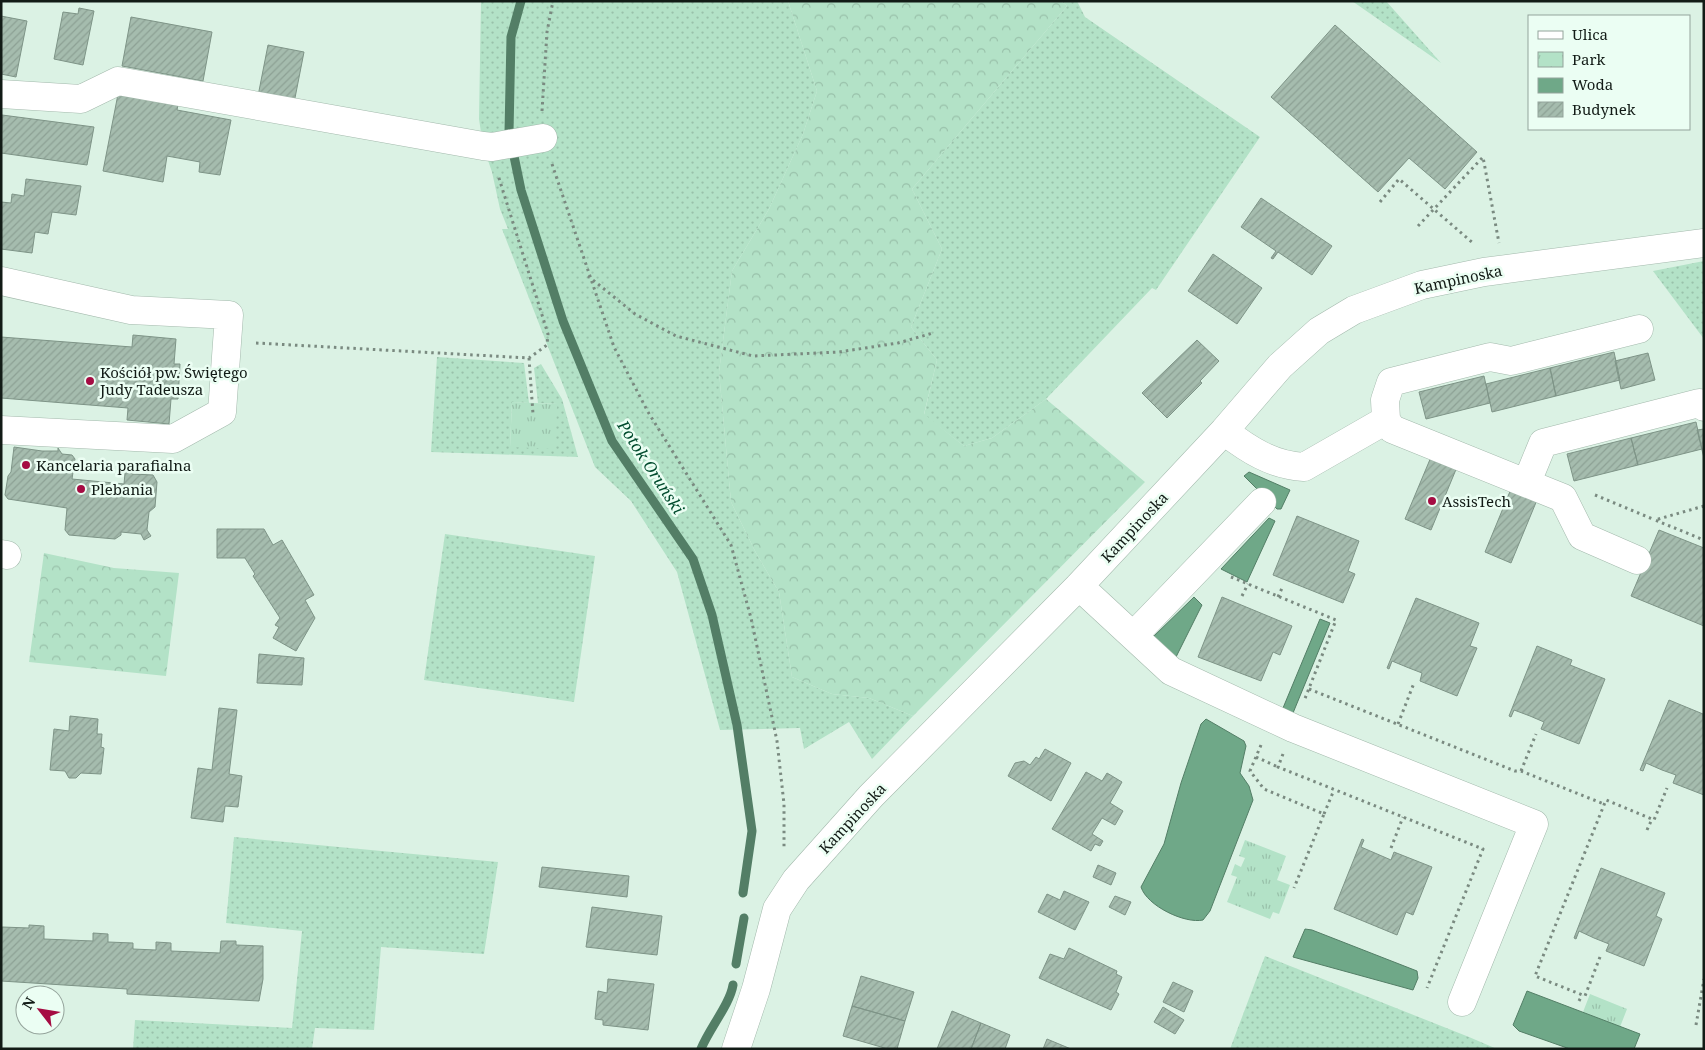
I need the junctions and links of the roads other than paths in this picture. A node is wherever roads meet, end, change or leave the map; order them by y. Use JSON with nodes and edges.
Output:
{"nodes":[{"id":1,"x":1,"y":94,"type":"edge"},
{"id":2,"x":513,"y":143,"type":"road end"},
{"id":3,"x":1704,"y":243,"type":"edge"},
{"id":4,"x":1,"y":282,"type":"edge"},
{"id":5,"x":1639,"y":329,"type":"dead end"},
{"id":6,"x":1704,"y":408,"type":"edge"},
{"id":7,"x":1386,"y":420,"type":"junction"},
{"id":8,"x":1,"y":430,"type":"edge"},
{"id":9,"x":1224,"y":431,"type":"junction"},
{"id":10,"x":1527,"y":482,"type":"junction"},
{"id":11,"x":1262,"y":502,"type":"dead end"},
{"id":12,"x":1637,"y":560,"type":"dead end"},
{"id":13,"x":1079,"y":586,"type":"junction"},
{"id":14,"x":1133,"y":636,"type":"junction"},
{"id":15,"x":1462,"y":1002,"type":"dead end"},
{"id":16,"x":736,"y":1049,"type":"edge"}],
"edges":[{"from":1,"to":2,"type":"street"},
{"from":3,"to":9,"type":"street","name":"Kampinoska"},
{"from":4,"to":8,"type":"street"},
{"from":5,"to":7,"type":"street"},
{"from":6,"to":10,"type":"street"},
{"from":7,"to":9,"type":"street"},
{"from":7,"to":10,"type":"street"},
{"from":9,"to":13,"type":"street","name":"Kampinoska"},
{"from":10,"to":12,"type":"street"},
{"from":11,"to":14,"type":"street"},
{"from":13,"to":14,"type":"street"},
{"from":13,"to":16,"type":"street","name":"Kampinoska"},
{"from":14,"to":15,"type":"street"}]}
